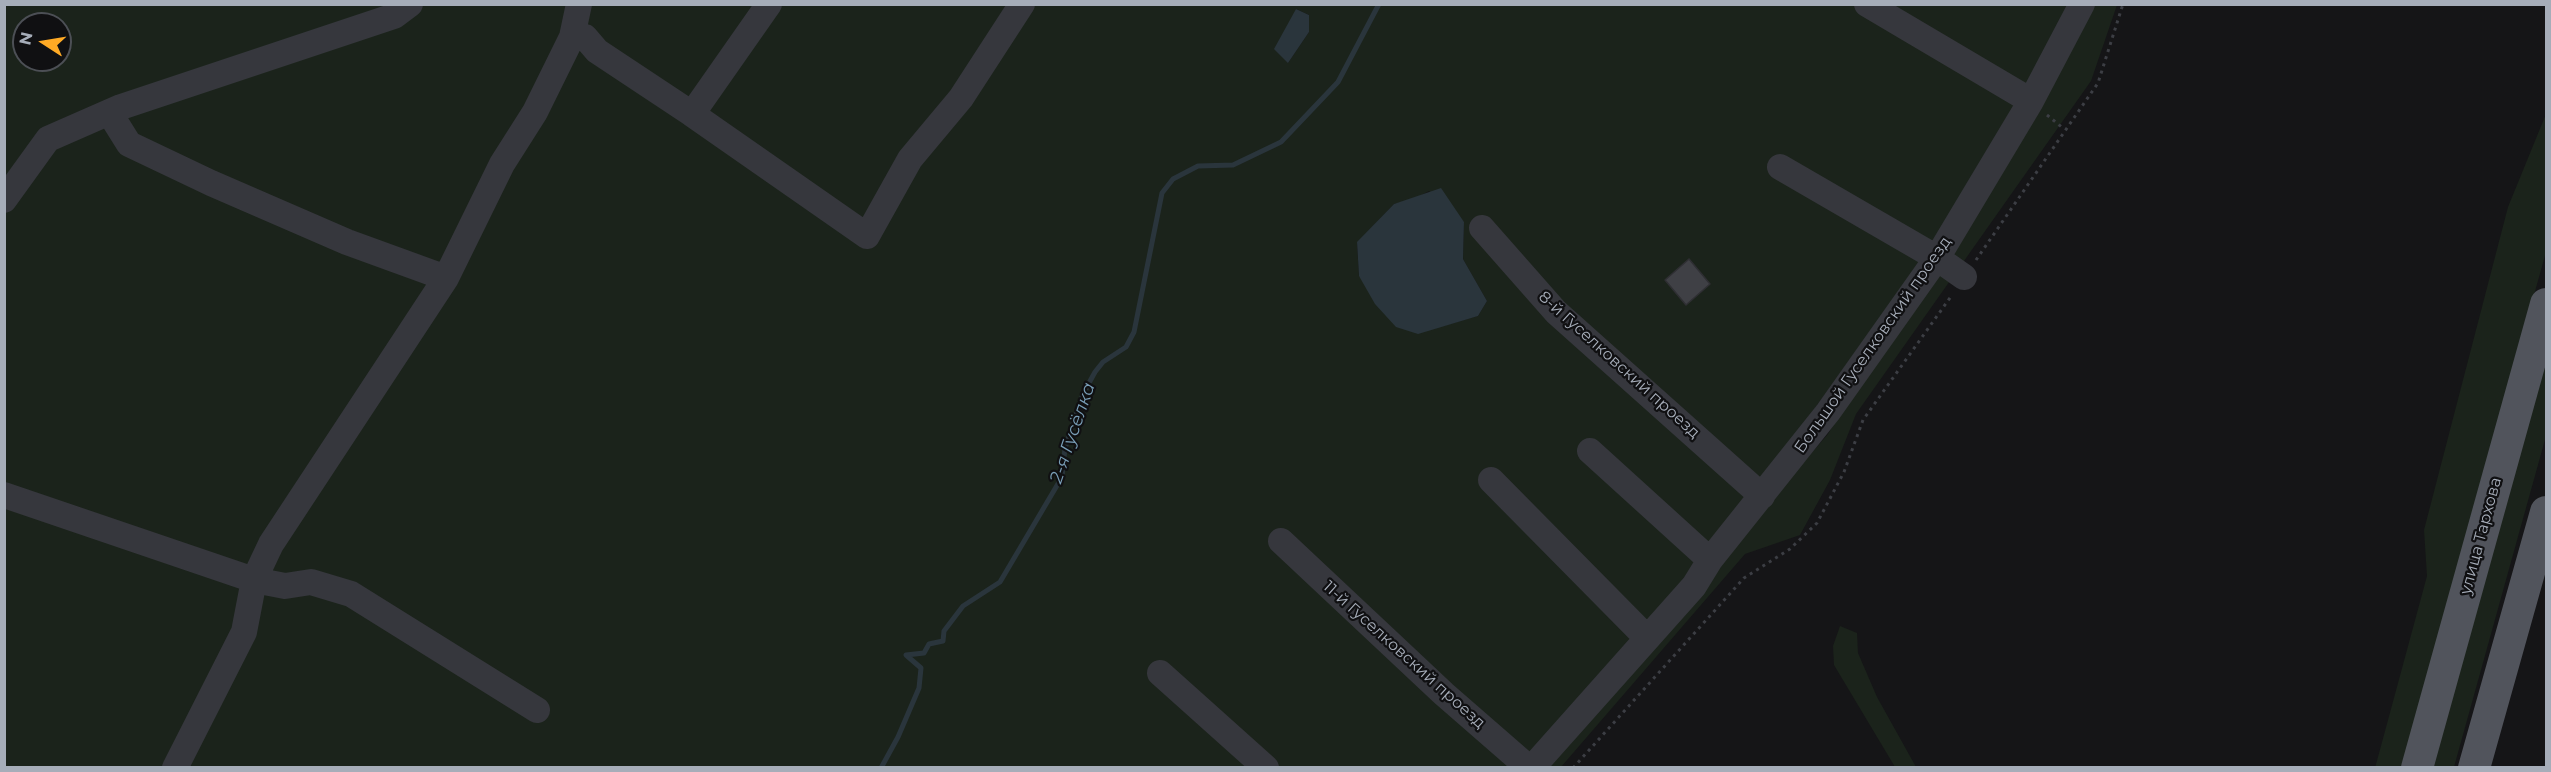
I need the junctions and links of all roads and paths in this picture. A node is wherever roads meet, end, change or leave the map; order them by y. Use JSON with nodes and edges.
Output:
{"nodes":[{"id":1,"x":410,"y":4,"type":"edge"},
{"id":2,"x":579,"y":4,"type":"edge"},
{"id":3,"x":769,"y":4,"type":"edge"},
{"id":4,"x":1022,"y":4,"type":"edge"},
{"id":5,"x":1867,"y":4,"type":"edge"},
{"id":6,"x":2082,"y":4,"type":"edge"},
{"id":7,"x":2122,"y":4,"type":"edge"},
{"id":8,"x":585,"y":37,"type":"dead end"},
{"id":9,"x":2031,"y":101,"type":"junction"},
{"id":10,"x":109,"y":112,"type":"junction"},
{"id":11,"x":692,"y":114,"type":"junction"},
{"id":12,"x":1780,"y":167,"type":"dead end"},
{"id":13,"x":4,"y":200,"type":"edge"},
{"id":14,"x":1482,"y":228,"type":"dead end"},
{"id":15,"x":1937,"y":258,"type":"junction"},
{"id":16,"x":1964,"y":277,"type":"junction"},
{"id":17,"x":446,"y":278,"type":"junction"},
{"id":18,"x":2547,"y":304,"type":"edge"},
{"id":19,"x":1590,"y":451,"type":"dead end"},
{"id":20,"x":1491,"y":480,"type":"dead end"},
{"id":21,"x":4,"y":495,"type":"edge"},
{"id":22,"x":1762,"y":496,"type":"junction"},
{"id":23,"x":2547,"y":512,"type":"edge"},
{"id":24,"x":1281,"y":541,"type":"dead end"},
{"id":25,"x":1710,"y":560,"type":"junction"},
{"id":26,"x":255,"y":580,"type":"junction"},
{"id":27,"x":1647,"y":638,"type":"junction"},
{"id":28,"x":1160,"y":673,"type":"dead end"},
{"id":29,"x":537,"y":710,"type":"dead end"},
{"id":30,"x":176,"y":768,"type":"edge"},
{"id":31,"x":1266,"y":768,"type":"edge"},
{"id":32,"x":1530,"y":768,"type":"edge"},
{"id":33,"x":1574,"y":768,"type":"edge"},
{"id":34,"x":2417,"y":768,"type":"edge"},
{"id":35,"x":2474,"y":768,"type":"edge"}],
"edges":[{"from":1,"to":10,"type":"street"},
{"from":2,"to":17,"type":"street"},
{"from":3,"to":11,"type":"street"},
{"from":4,"to":11,"type":"street"},
{"from":5,"to":9,"type":"street"},
{"from":6,"to":9,"type":"street","name":"Большой Гуселковский проезд"},
{"from":7,"to":16,"type":"path"},
{"from":8,"to":11,"type":"street"},
{"from":9,"to":15,"type":"street","name":"Большой Гуселковский проезд"},
{"from":10,"to":13,"type":"street"},
{"from":10,"to":17,"type":"street"},
{"from":12,"to":15,"type":"street"},
{"from":14,"to":22,"type":"street","name":"8-й Гуселковский проезд"},
{"from":15,"to":16,"type":"street"},
{"from":15,"to":22,"type":"street","name":"Большой Гуселковский проезд"},
{"from":16,"to":33,"type":"path"},
{"from":17,"to":26,"type":"street"},
{"from":18,"to":34,"type":"main road","name":"улица Тархова"},
{"from":19,"to":25,"type":"street"},
{"from":20,"to":27,"type":"street"},
{"from":21,"to":26,"type":"street"},
{"from":22,"to":25,"type":"street","name":"Большой Гуселковский проезд"},
{"from":23,"to":35,"type":"main road"},
{"from":24,"to":32,"type":"street","name":"11-й Гуселковский проезд"},
{"from":25,"to":27,"type":"street","name":"Большой Гуселковский проезд"},
{"from":26,"to":29,"type":"street"},
{"from":26,"to":30,"type":"street"},
{"from":27,"to":32,"type":"street","name":"Большой Гуселковский проезд"},
{"from":28,"to":31,"type":"street"}]}
